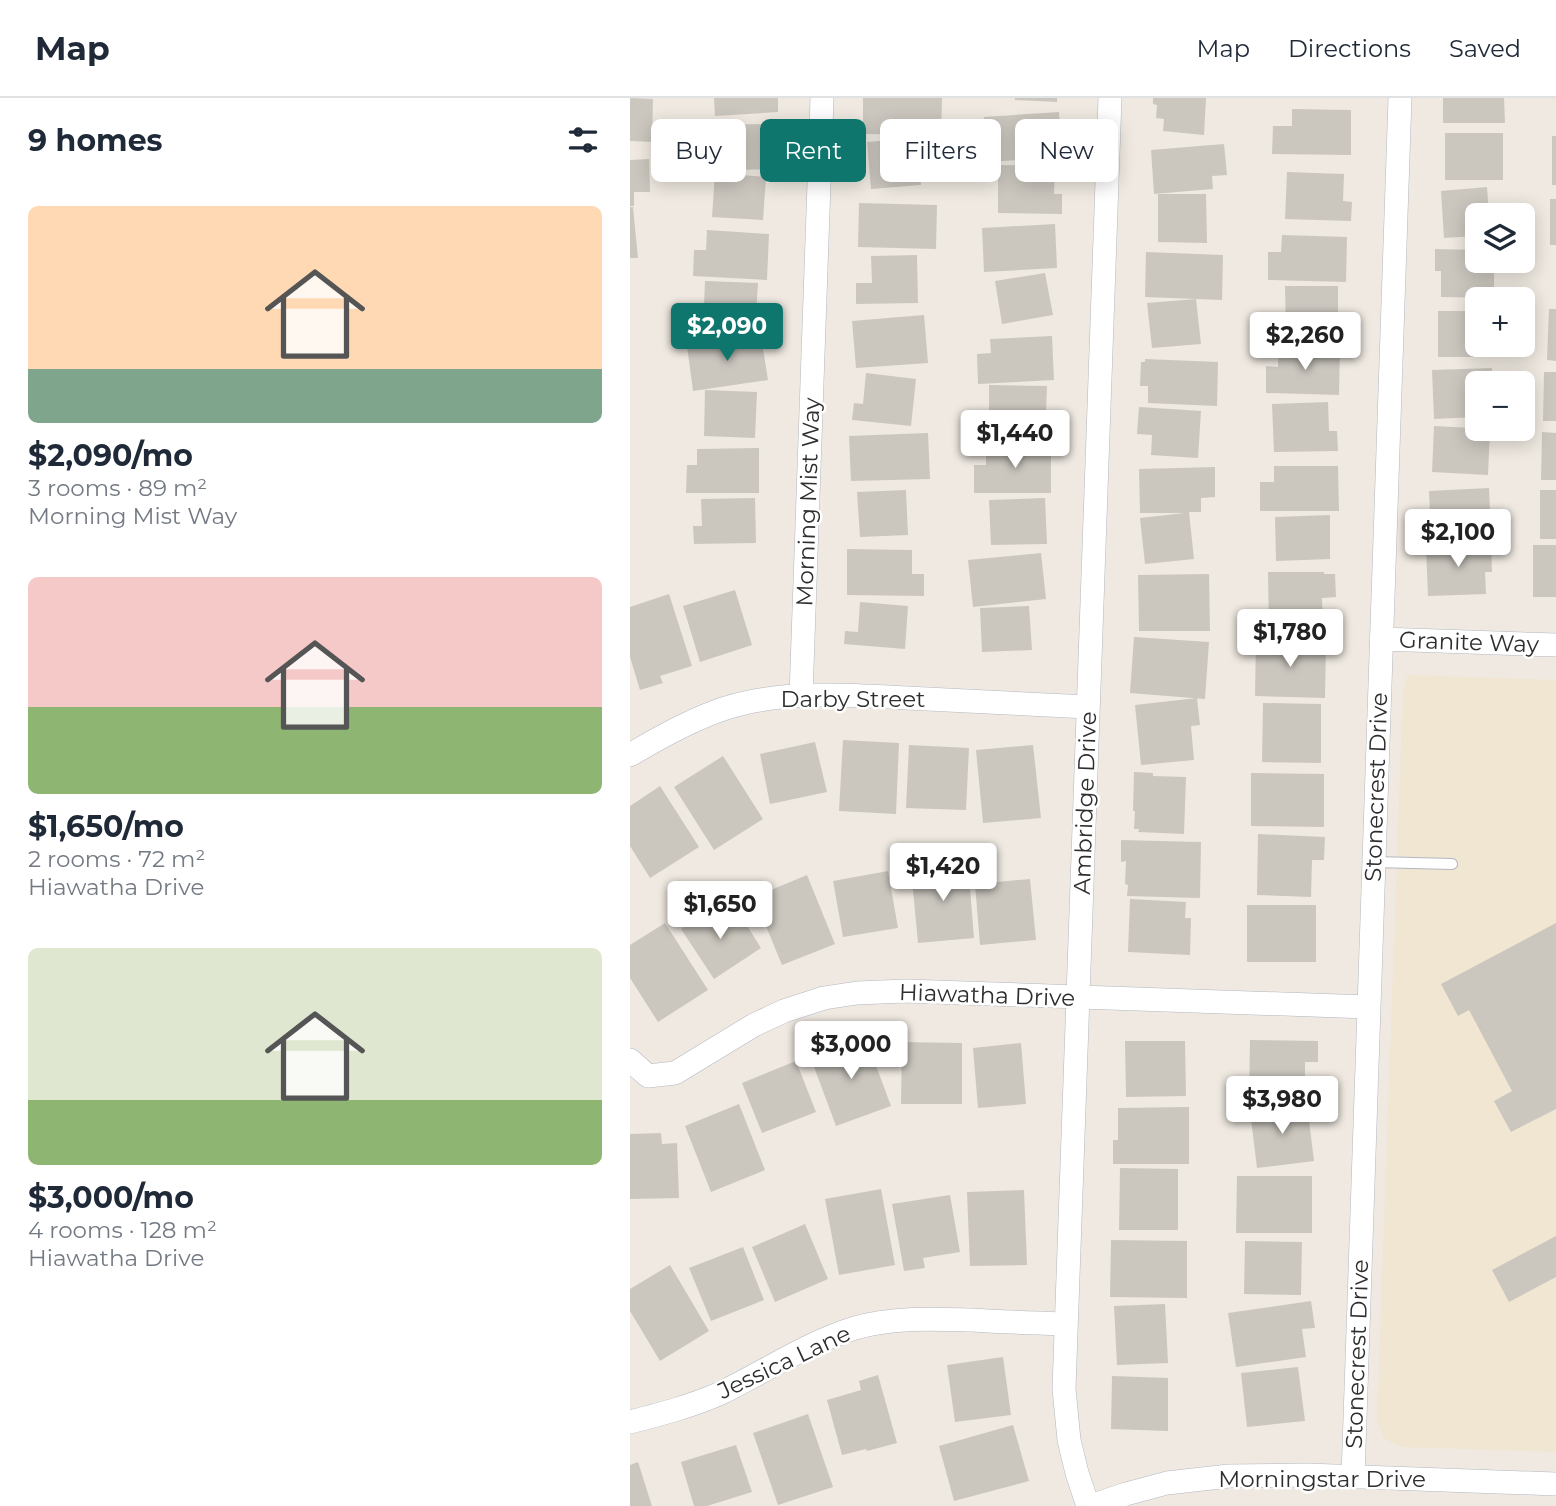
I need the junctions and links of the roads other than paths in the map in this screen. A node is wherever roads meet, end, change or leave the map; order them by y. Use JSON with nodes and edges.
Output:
{"nodes":[{"id":1,"x":822,"y":98,"type":"edge"},
{"id":2,"x":1110,"y":98,"type":"edge"},
{"id":3,"x":1400,"y":98,"type":"edge"},
{"id":4,"x":1381,"y":639,"type":"junction"},
{"id":5,"x":1556,"y":645,"type":"edge"},
{"id":6,"x":801,"y":696,"type":"junction"},
{"id":7,"x":1088,"y":707,"type":"junction"},
{"id":8,"x":630,"y":755,"type":"edge"},
{"id":9,"x":1374,"y":862,"type":"junction"},
{"id":10,"x":1452,"y":864,"type":"dead end"},
{"id":11,"x":1078,"y":998,"type":"junction"},
{"id":12,"x":1369,"y":1007,"type":"junction"},
{"id":13,"x":630,"y":1060,"type":"edge"},
{"id":14,"x":1066,"y":1324,"type":"junction"},
{"id":15,"x":630,"y":1422,"type":"edge"},
{"id":16,"x":1353,"y":1477,"type":"junction"},
{"id":17,"x":1556,"y":1484,"type":"edge"},
{"id":18,"x":1090,"y":1506,"type":"edge"}],
"edges":[{"from":1,"to":6,"type":"street","name":"Morning Mist Way"},
{"from":2,"to":7,"type":"street","name":"Ambridge Drive"},
{"from":3,"to":4,"type":"street","name":"Stonecrest Drive"},
{"from":4,"to":5,"type":"street","name":"Granite Way"},
{"from":4,"to":9,"type":"street","name":"Stonecrest Drive"},
{"from":6,"to":7,"type":"street","name":"Darby Street"},
{"from":6,"to":8,"type":"street","name":"Darby Street"},
{"from":7,"to":11,"type":"street","name":"Ambridge Drive"},
{"from":9,"to":10,"type":"lane"},
{"from":9,"to":12,"type":"street","name":"Stonecrest Drive"},
{"from":11,"to":12,"type":"street","name":"Hiawatha Drive"},
{"from":11,"to":13,"type":"street","name":"Hiawatha Drive"},
{"from":11,"to":14,"type":"street","name":"Ambridge Drive"},
{"from":12,"to":16,"type":"street","name":"Stonecrest Drive"},
{"from":14,"to":15,"type":"street","name":"Jessica Lane"},
{"from":14,"to":18,"type":"street","name":"Ambridge Drive"},
{"from":16,"to":17,"type":"street","name":"Morningstar Drive"},
{"from":16,"to":18,"type":"street","name":"Morningstar Drive"}]}
